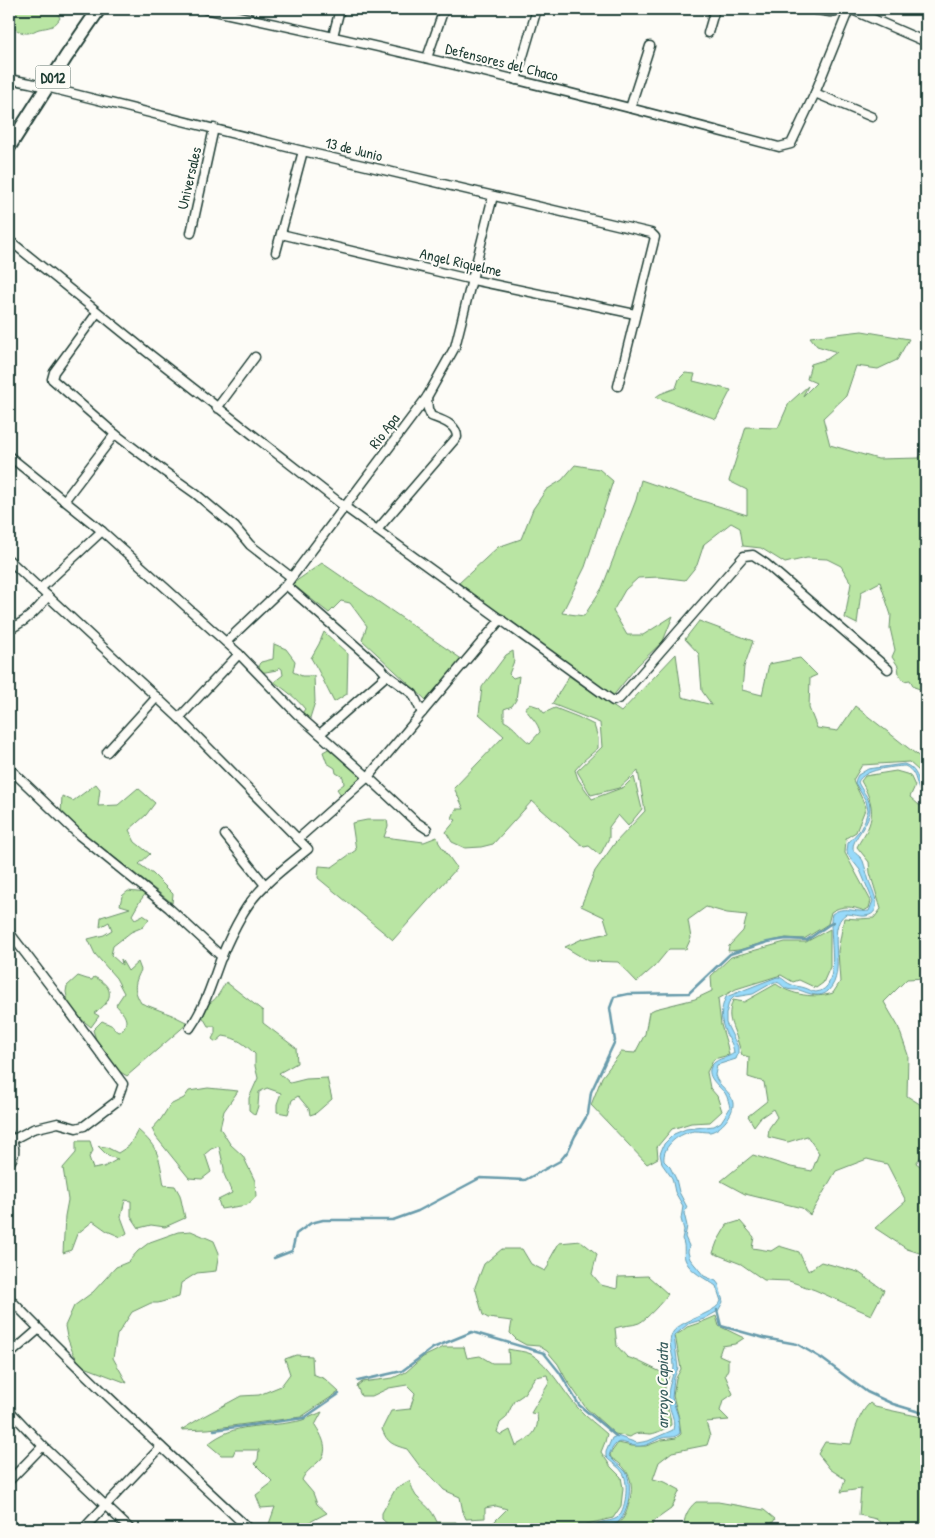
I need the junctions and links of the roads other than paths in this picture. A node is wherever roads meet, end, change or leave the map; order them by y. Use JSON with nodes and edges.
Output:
{"nodes":[{"id":1,"x":99,"y":9,"type":"edge"},
{"id":2,"x":205,"y":9,"type":"edge"},
{"id":3,"x":340,"y":9,"type":"edge"},
{"id":4,"x":444,"y":9,"type":"edge"},
{"id":5,"x":537,"y":9,"type":"edge"},
{"id":6,"x":715,"y":9,"type":"edge"},
{"id":7,"x":810,"y":9,"type":"edge"},
{"id":8,"x":849,"y":9,"type":"edge"},
{"id":9,"x":234,"y":12,"type":"edge"},
{"id":10,"x":708,"y":33,"type":"dead end"},
{"id":11,"x":333,"y":36,"type":"junction"},
{"id":12,"x":926,"y":42,"type":"edge"},
{"id":13,"x":650,"y":46,"type":"dead end"},
{"id":14,"x":427,"y":58,"type":"junction"},
{"id":15,"x":9,"y":80,"type":"edge"},
{"id":16,"x":516,"y":80,"type":"junction"},
{"id":17,"x":46,"y":87,"type":"junction"},
{"id":18,"x":815,"y":93,"type":"junction"},
{"id":19,"x":630,"y":108,"type":"junction"},
{"id":20,"x":872,"y":117,"type":"dead end"},
{"id":21,"x":214,"y":128,"type":"junction"},
{"id":22,"x":9,"y":146,"type":"edge"},
{"id":23,"x":303,"y":151,"type":"junction"},
{"id":24,"x":493,"y":196,"type":"junction"},
{"id":25,"x":191,"y":233,"type":"dead end"},
{"id":26,"x":281,"y":234,"type":"junction"},
{"id":27,"x":9,"y":240,"type":"edge"},
{"id":28,"x":276,"y":252,"type":"dead end"},
{"id":29,"x":473,"y":280,"type":"junction"},
{"id":30,"x":97,"y":313,"type":"junction"},
{"id":31,"x":635,"y":314,"type":"junction"},
{"id":32,"x":255,"y":357,"type":"dead end"},
{"id":33,"x":618,"y":386,"type":"dead end"},
{"id":34,"x":427,"y":397,"type":"junction"},
{"id":35,"x":217,"y":408,"type":"junction"},
{"id":36,"x":115,"y":434,"type":"junction"},
{"id":37,"x":9,"y":456,"type":"edge"},
{"id":38,"x":64,"y":501,"type":"junction"},
{"id":39,"x":344,"y":507,"type":"junction"},
{"id":40,"x":377,"y":530,"type":"junction"},
{"id":41,"x":102,"y":531,"type":"junction"},
{"id":42,"x":9,"y":560,"type":"edge"},
{"id":43,"x":291,"y":577,"type":"junction"},
{"id":44,"x":286,"y":585,"type":"junction"},
{"id":45,"x":40,"y":589,"type":"junction"},
{"id":46,"x":48,"y":596,"type":"junction"},
{"id":47,"x":501,"y":619,"type":"junction"},
{"id":48,"x":14,"y":627,"type":"dead end"},
{"id":49,"x":226,"y":642,"type":"junction"},
{"id":50,"x":239,"y":654,"type":"junction"},
{"id":51,"x":888,"y":669,"type":"dead end"},
{"id":52,"x":387,"y":675,"type":"junction"},
{"id":53,"x":156,"y":697,"type":"junction"},
{"id":54,"x":422,"y":713,"type":"junction"},
{"id":55,"x":179,"y":718,"type":"junction"},
{"id":56,"x":320,"y":734,"type":"junction"},
{"id":57,"x":107,"y":752,"type":"dead end"},
{"id":58,"x":9,"y":768,"type":"edge"},
{"id":59,"x":368,"y":777,"type":"junction"},
{"id":60,"x":427,"y":829,"type":"dead end"},
{"id":61,"x":225,"y":835,"type":"dead end"},
{"id":62,"x":298,"y":839,"type":"junction"},
{"id":63,"x":265,"y":885,"type":"junction"},
{"id":64,"x":9,"y":932,"type":"edge"},
{"id":65,"x":222,"y":957,"type":"junction"},
{"id":66,"x":190,"y":1028,"type":"dead end"},
{"id":67,"x":11,"y":1137,"type":"edge"},
{"id":68,"x":9,"y":1163,"type":"edge"},
{"id":69,"x":9,"y":1298,"type":"edge"},
{"id":70,"x":39,"y":1329,"type":"junction"},
{"id":71,"x":9,"y":1355,"type":"edge"},
{"id":72,"x":9,"y":1410,"type":"edge"},
{"id":73,"x":43,"y":1446,"type":"junction"},
{"id":74,"x":161,"y":1447,"type":"junction"},
{"id":75,"x":9,"y":1481,"type":"edge"},
{"id":76,"x":106,"y":1505,"type":"junction"},
{"id":77,"x":83,"y":1529,"type":"edge"},
{"id":78,"x":130,"y":1529,"type":"edge"},
{"id":79,"x":249,"y":1529,"type":"edge"}],
"edges":[{"from":1,"to":17,"type":"main road","number":"D012"},
{"from":2,"to":9,"type":"street","name":"Defensores del Chaco"},
{"from":3,"to":11,"type":"street"},
{"from":4,"to":14,"type":"street"},
{"from":5,"to":16,"type":"street"},
{"from":6,"to":10,"type":"street"},
{"from":7,"to":8,"type":"street"},
{"from":8,"to":12,"type":"street"},
{"from":8,"to":18,"type":"street"},
{"from":9,"to":11,"type":"street","name":"Defensores del Chaco"},
{"from":11,"to":14,"type":"street","name":"Defensores del Chaco"},
{"from":13,"to":19,"type":"street"},
{"from":14,"to":16,"type":"street","name":"Defensores del Chaco"},
{"from":15,"to":17,"type":"street","name":"13 de Junio"},
{"from":16,"to":19,"type":"street","name":"Defensores del Chaco"},
{"from":17,"to":21,"type":"street","name":"13 de Junio"},
{"from":17,"to":22,"type":"main road","number":"D012"},
{"from":18,"to":19,"type":"street","name":"Defensores del Chaco"},
{"from":18,"to":20,"type":"street"},
{"from":21,"to":23,"type":"street","name":"13 de Junio"},
{"from":21,"to":25,"type":"street","name":"Universales"},
{"from":23,"to":24,"type":"street","name":"13 de Junio"},
{"from":23,"to":26,"type":"street"},
{"from":24,"to":29,"type":"street","name":"Rio Apa"},
{"from":24,"to":31,"type":"street","name":"13 de Junio"},
{"from":26,"to":28,"type":"street"},
{"from":26,"to":29,"type":"street","name":"Angel Riquelme"},
{"from":27,"to":30,"type":"street"},
{"from":29,"to":31,"type":"street","name":"Angel Riquelme"},
{"from":29,"to":34,"type":"street","name":"Rio Apa"},
{"from":30,"to":35,"type":"street"},
{"from":30,"to":36,"type":"street"},
{"from":31,"to":33,"type":"street"},
{"from":32,"to":35,"type":"street"},
{"from":34,"to":39,"type":"street","name":"Rio Apa"},
{"from":34,"to":40,"type":"street"},
{"from":35,"to":39,"type":"street"},
{"from":36,"to":38,"type":"street"},
{"from":36,"to":43,"type":"street"},
{"from":37,"to":38,"type":"street"},
{"from":38,"to":41,"type":"street"},
{"from":39,"to":40,"type":"street"},
{"from":39,"to":43,"type":"street","name":"Rio Apa"},
{"from":40,"to":47,"type":"street"},
{"from":41,"to":45,"type":"street"},
{"from":41,"to":49,"type":"street"},
{"from":42,"to":45,"type":"street"},
{"from":43,"to":44,"type":"street","name":"Rio Apa"},
{"from":44,"to":49,"type":"street","name":"Rio Apa"},
{"from":44,"to":52,"type":"street"},
{"from":45,"to":46,"type":"street"},
{"from":46,"to":48,"type":"street"},
{"from":46,"to":53,"type":"street"},
{"from":47,"to":51,"type":"street"},
{"from":47,"to":54,"type":"street"},
{"from":49,"to":50,"type":"street"},
{"from":50,"to":55,"type":"street"},
{"from":50,"to":56,"type":"street"},
{"from":52,"to":54,"type":"street"},
{"from":52,"to":56,"type":"street"},
{"from":53,"to":55,"type":"street"},
{"from":53,"to":57,"type":"street"},
{"from":54,"to":59,"type":"street"},
{"from":55,"to":62,"type":"street"},
{"from":56,"to":59,"type":"street"},
{"from":58,"to":65,"type":"street"},
{"from":59,"to":60,"type":"street"},
{"from":59,"to":62,"type":"street"},
{"from":61,"to":63,"type":"street"},
{"from":62,"to":63,"type":"street"},
{"from":63,"to":65,"type":"street"},
{"from":64,"to":67,"type":"street"},
{"from":65,"to":66,"type":"street"},
{"from":67,"to":68,"type":"street"},
{"from":69,"to":70,"type":"street"},
{"from":70,"to":71,"type":"street"},
{"from":70,"to":74,"type":"street"},
{"from":72,"to":73,"type":"street"},
{"from":73,"to":75,"type":"street"},
{"from":73,"to":76,"type":"street"},
{"from":74,"to":76,"type":"street"},
{"from":74,"to":79,"type":"street"},
{"from":76,"to":77,"type":"street"},
{"from":76,"to":78,"type":"street"}]}
